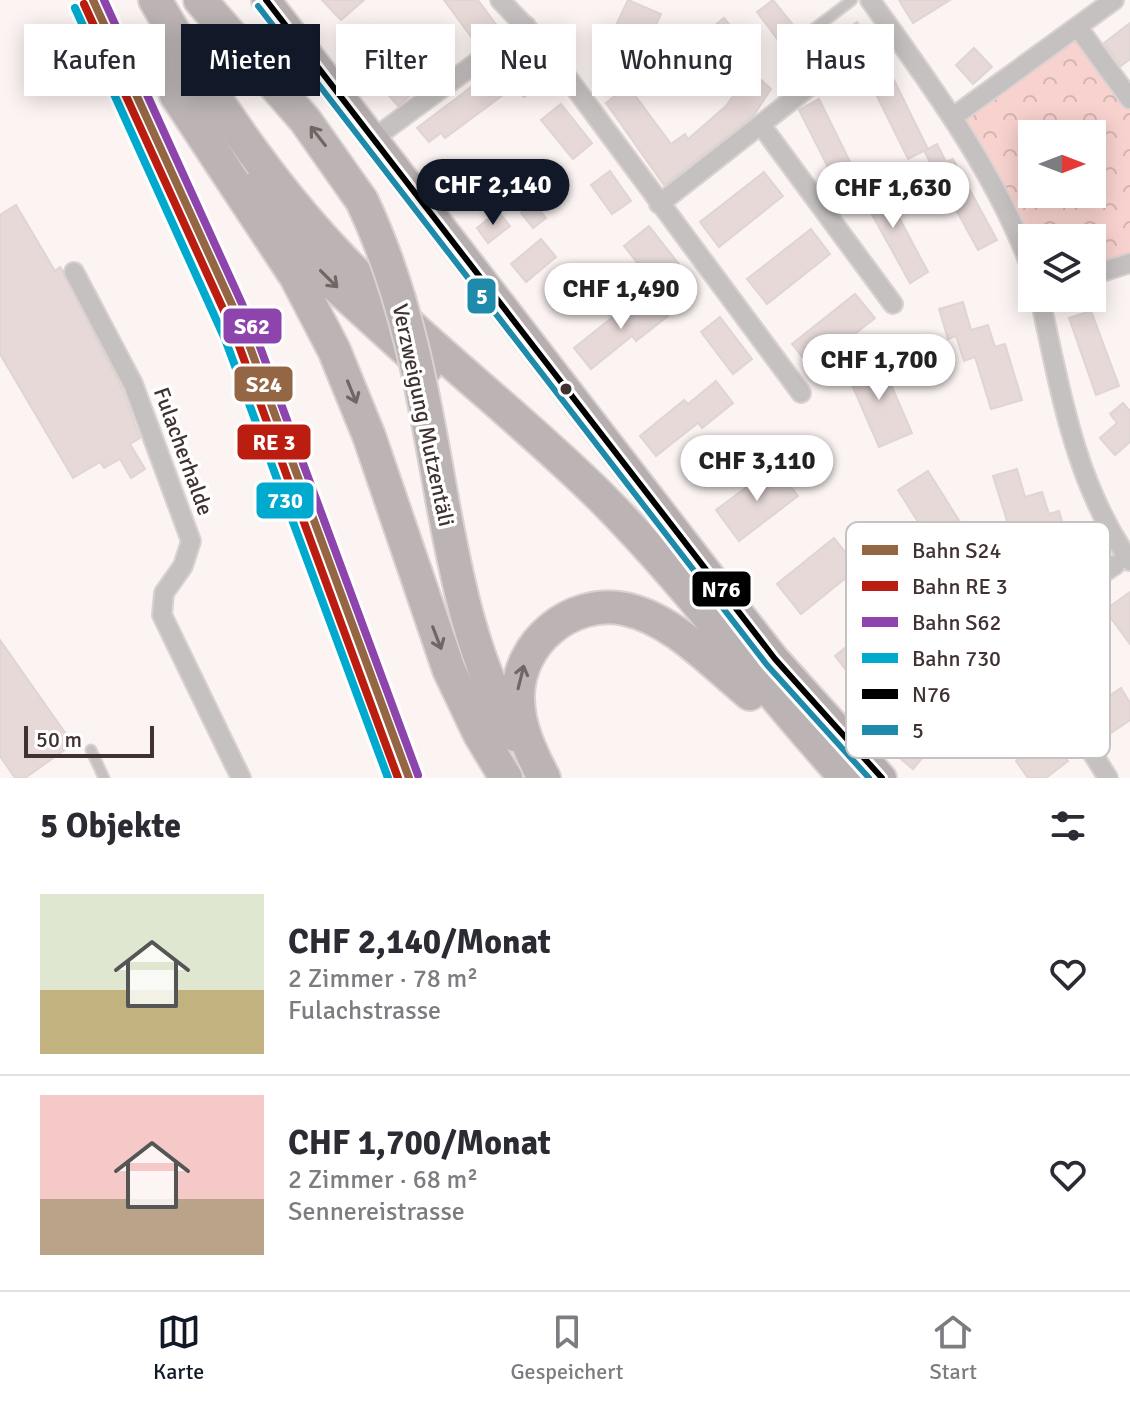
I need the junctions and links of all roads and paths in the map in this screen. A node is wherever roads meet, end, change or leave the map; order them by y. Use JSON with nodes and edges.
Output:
{"nodes":[{"id":1,"x":135,"y":0,"type":"edge"},
{"id":2,"x":155,"y":0,"type":"edge"},
{"id":3,"x":200,"y":0,"type":"edge"},
{"id":4,"x":266,"y":0,"type":"edge"},
{"id":5,"x":500,"y":0,"type":"edge"},
{"id":6,"x":852,"y":0,"type":"edge"},
{"id":7,"x":870,"y":0,"type":"edge"},
{"id":8,"x":1114,"y":0,"type":"edge"},
{"id":9,"x":524,"y":24,"type":"edge"},
{"id":10,"x":820,"y":24,"type":"edge"},
{"id":11,"x":1079,"y":29,"type":"junction"},
{"id":12,"x":168,"y":59,"type":"junction"},
{"id":13,"x":471,"y":67,"type":"edge"},
{"id":14,"x":576,"y":93,"type":"edge"},
{"id":15,"x":797,"y":96,"type":"edge"},
{"id":16,"x":1130,"y":99,"type":"edge"},
{"id":17,"x":953,"y":117,"type":"junction"},
{"id":18,"x":761,"y":125,"type":"junction"},
{"id":19,"x":373,"y":139,"type":"junction"},
{"id":20,"x":659,"y":204,"type":"junction"},
{"id":21,"x":1018,"y":234,"type":"edge"},
{"id":22,"x":1130,"y":263,"type":"edge"},
{"id":23,"x":1106,"y":271,"type":"edge"},
{"id":24,"x":74,"y":272,"type":"dead end"},
{"id":25,"x":893,"y":304,"type":"dead end"},
{"id":26,"x":1043,"y":312,"type":"edge"},
{"id":27,"x":801,"y":393,"type":"dead end"},
{"id":28,"x":1105,"y":522,"type":"edge"},
{"id":29,"x":1110,"y":535,"type":"edge"},
{"id":30,"x":1122,"y":563,"type":"edge"},
{"id":31,"x":750,"y":694,"type":"junction"},
{"id":32,"x":91,"y":750,"type":"dead end"},
{"id":33,"x":846,"y":756,"type":"edge"},
{"id":34,"x":846,"y":758,"type":"edge"},
{"id":35,"x":1095,"y":758,"type":"edge"},
{"id":36,"x":853,"y":765,"type":"edge"},
{"id":37,"x":104,"y":778,"type":"edge"},
{"id":38,"x":241,"y":778,"type":"edge"},
{"id":39,"x":506,"y":778,"type":"edge"},
{"id":40,"x":544,"y":778,"type":"edge"},
{"id":41,"x":822,"y":778,"type":"edge"},
{"id":42,"x":882,"y":778,"type":"edge"},
{"id":43,"x":1108,"y":778,"type":"edge"}],
"edges":[{"from":1,"to":12,"type":"highway"},
{"from":2,"to":34,"type":"highway"},
{"from":40,"to":3,"type":"highway","name":"Verzweigung Mutzentäli","one_way":true,"bridge":true},
{"from":4,"to":19,"type":"main road"},
{"from":5,"to":9,"type":"street"},
{"from":6,"to":10,"type":"lane"},
{"from":7,"to":17,"type":"street"},
{"from":8,"to":11,"type":"street"},
{"from":11,"to":16,"type":"street"},
{"from":11,"to":17,"type":"street"},
{"from":12,"to":31,"type":"highway","one_way":true},
{"from":12,"to":39,"type":"highway","one_way":true},
{"from":13,"to":19,"type":"street"},
{"from":14,"to":20,"type":"street"},
{"from":15,"to":18,"type":"street"},
{"from":17,"to":21,"type":"street"},
{"from":18,"to":20,"type":"street"},
{"from":18,"to":25,"type":"street"},
{"from":19,"to":33,"type":"main road"},
{"from":20,"to":27,"type":"street"},
{"from":22,"to":23,"type":"street"},
{"from":24,"to":38,"type":"street","name":"Fulacherhalde"},
{"from":26,"to":28,"type":"street"},
{"from":29,"to":30,"type":"street"},
{"from":40,"to":31,"type":"highway","one_way":true},
{"from":31,"to":41,"type":"highway"},
{"from":32,"to":37,"type":"lane"},
{"from":35,"to":43,"type":"street"},
{"from":36,"to":42,"type":"main road"}]}
